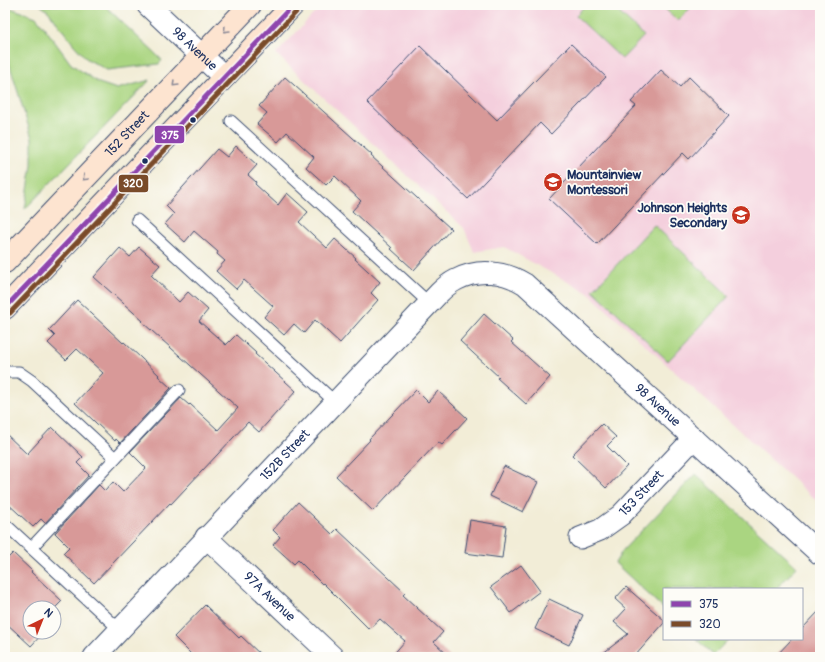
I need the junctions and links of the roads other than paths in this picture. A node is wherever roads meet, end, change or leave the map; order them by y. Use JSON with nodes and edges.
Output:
{"nodes":[{"id":1,"x":148,"y":5,"type":"edge"},
{"id":2,"x":250,"y":5,"type":"edge"},
{"id":3,"x":293,"y":5,"type":"edge"},
{"id":4,"x":202,"y":56,"type":"junction"},
{"id":5,"x":224,"y":77,"type":"junction"},
{"id":6,"x":231,"y":121,"type":"dead end"},
{"id":7,"x":138,"y":220,"type":"dead end"},
{"id":8,"x":5,"y":262,"type":"edge"},
{"id":9,"x":487,"y":272,"type":"joint"},
{"id":10,"x":429,"y":303,"type":"junction"},
{"id":11,"x":5,"y":308,"type":"edge"},
{"id":12,"x":5,"y":372,"type":"edge"},
{"id":13,"x":180,"y":390,"type":"dead end"},
{"id":14,"x":335,"y":402,"type":"junction"},
{"id":15,"x":694,"y":438,"type":"junction"},
{"id":16,"x":115,"y":458,"type":"junction"},
{"id":17,"x":5,"y":524,"type":"edge"},
{"id":18,"x":206,"y":537,"type":"junction"},
{"id":19,"x":580,"y":538,"type":"dead end"},
{"id":20,"x":31,"y":548,"type":"junction"},
{"id":21,"x":820,"y":554,"type":"edge"},
{"id":22,"x":120,"y":630,"type":"junction"},
{"id":23,"x":94,"y":657,"type":"edge"},
{"id":24,"x":333,"y":657,"type":"edge"}],
"edges":[{"from":1,"to":4,"type":"street","name":"98 Avenue"},
{"from":2,"to":4,"type":"main road","name":"152 Street","one_way":true},
{"from":3,"to":5,"type":"main road"},
{"from":4,"to":5,"type":"street","name":"98 Avenue"},
{"from":4,"to":8,"type":"main road","name":"152 Street","one_way":true},
{"from":5,"to":11,"type":"main road"},
{"from":6,"to":10,"type":"lane"},
{"from":7,"to":14,"type":"lane"},
{"from":9,"to":10,"type":"street","name":"152B Street"},
{"from":9,"to":15,"type":"street","name":"98 Avenue"},
{"from":10,"to":14,"type":"street","name":"152B Street"},
{"from":12,"to":16,"type":"lane"},
{"from":13,"to":16,"type":"lane"},
{"from":14,"to":18,"type":"street","name":"152B Street"},
{"from":15,"to":19,"type":"street","name":"153 Street"},
{"from":15,"to":21,"type":"street","name":"98 Avenue"},
{"from":16,"to":20,"type":"lane"},
{"from":17,"to":20,"type":"lane"},
{"from":18,"to":22,"type":"street","name":"152B Street"},
{"from":18,"to":24,"type":"street","name":"97A Avenue"},
{"from":20,"to":22,"type":"lane"},
{"from":22,"to":23,"type":"street","name":"152B Street"}]}
